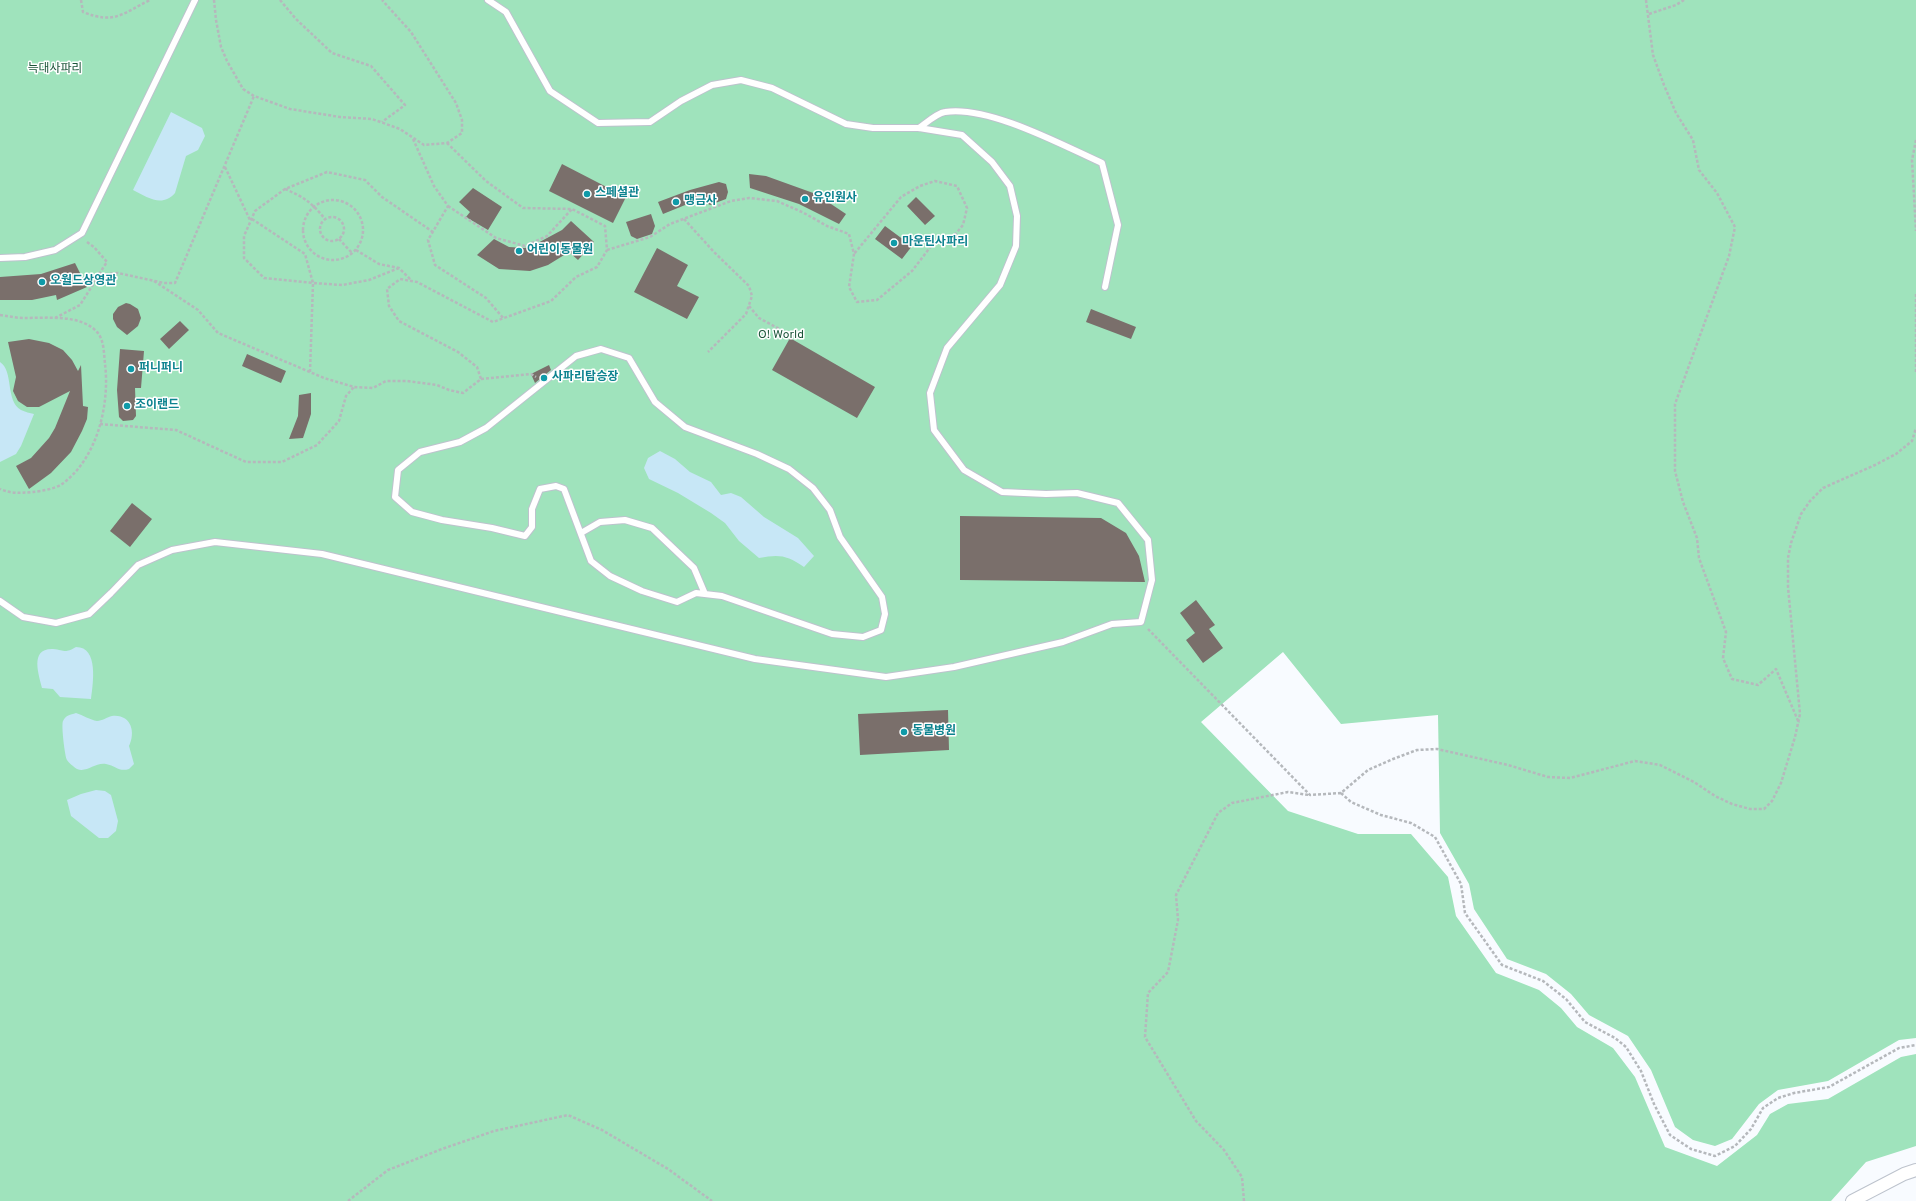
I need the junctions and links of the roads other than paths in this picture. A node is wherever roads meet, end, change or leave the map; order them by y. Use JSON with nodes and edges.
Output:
{"nodes":[{"id":1,"x":195,"y":0,"type":"edge"},
{"id":2,"x":488,"y":0,"type":"edge"},
{"id":3,"x":919,"y":128,"type":"junction"},
{"id":4,"x":0,"y":258,"type":"edge"},
{"id":5,"x":1104,"y":287,"type":"dead end"},
{"id":6,"x":580,"y":533,"type":"junction"},
{"id":7,"x":705,"y":594,"type":"junction"},
{"id":8,"x":0,"y":600,"type":"edge"},
{"id":9,"x":1916,"y":1170,"type":"edge"},
{"id":10,"x":1852,"y":1201,"type":"edge"}],
"edges":[{"from":1,"to":4,"type":"lane"},
{"from":2,"to":3,"type":"lane"},
{"from":3,"to":5,"type":"lane"},
{"from":3,"to":8,"type":"lane"},
{"from":6,"to":7,"type":"lane"},
{"from":6,"to":7,"type":"lane"},
{"from":6,"to":7,"type":"lane"},
{"from":9,"to":10,"type":"street"}]}
